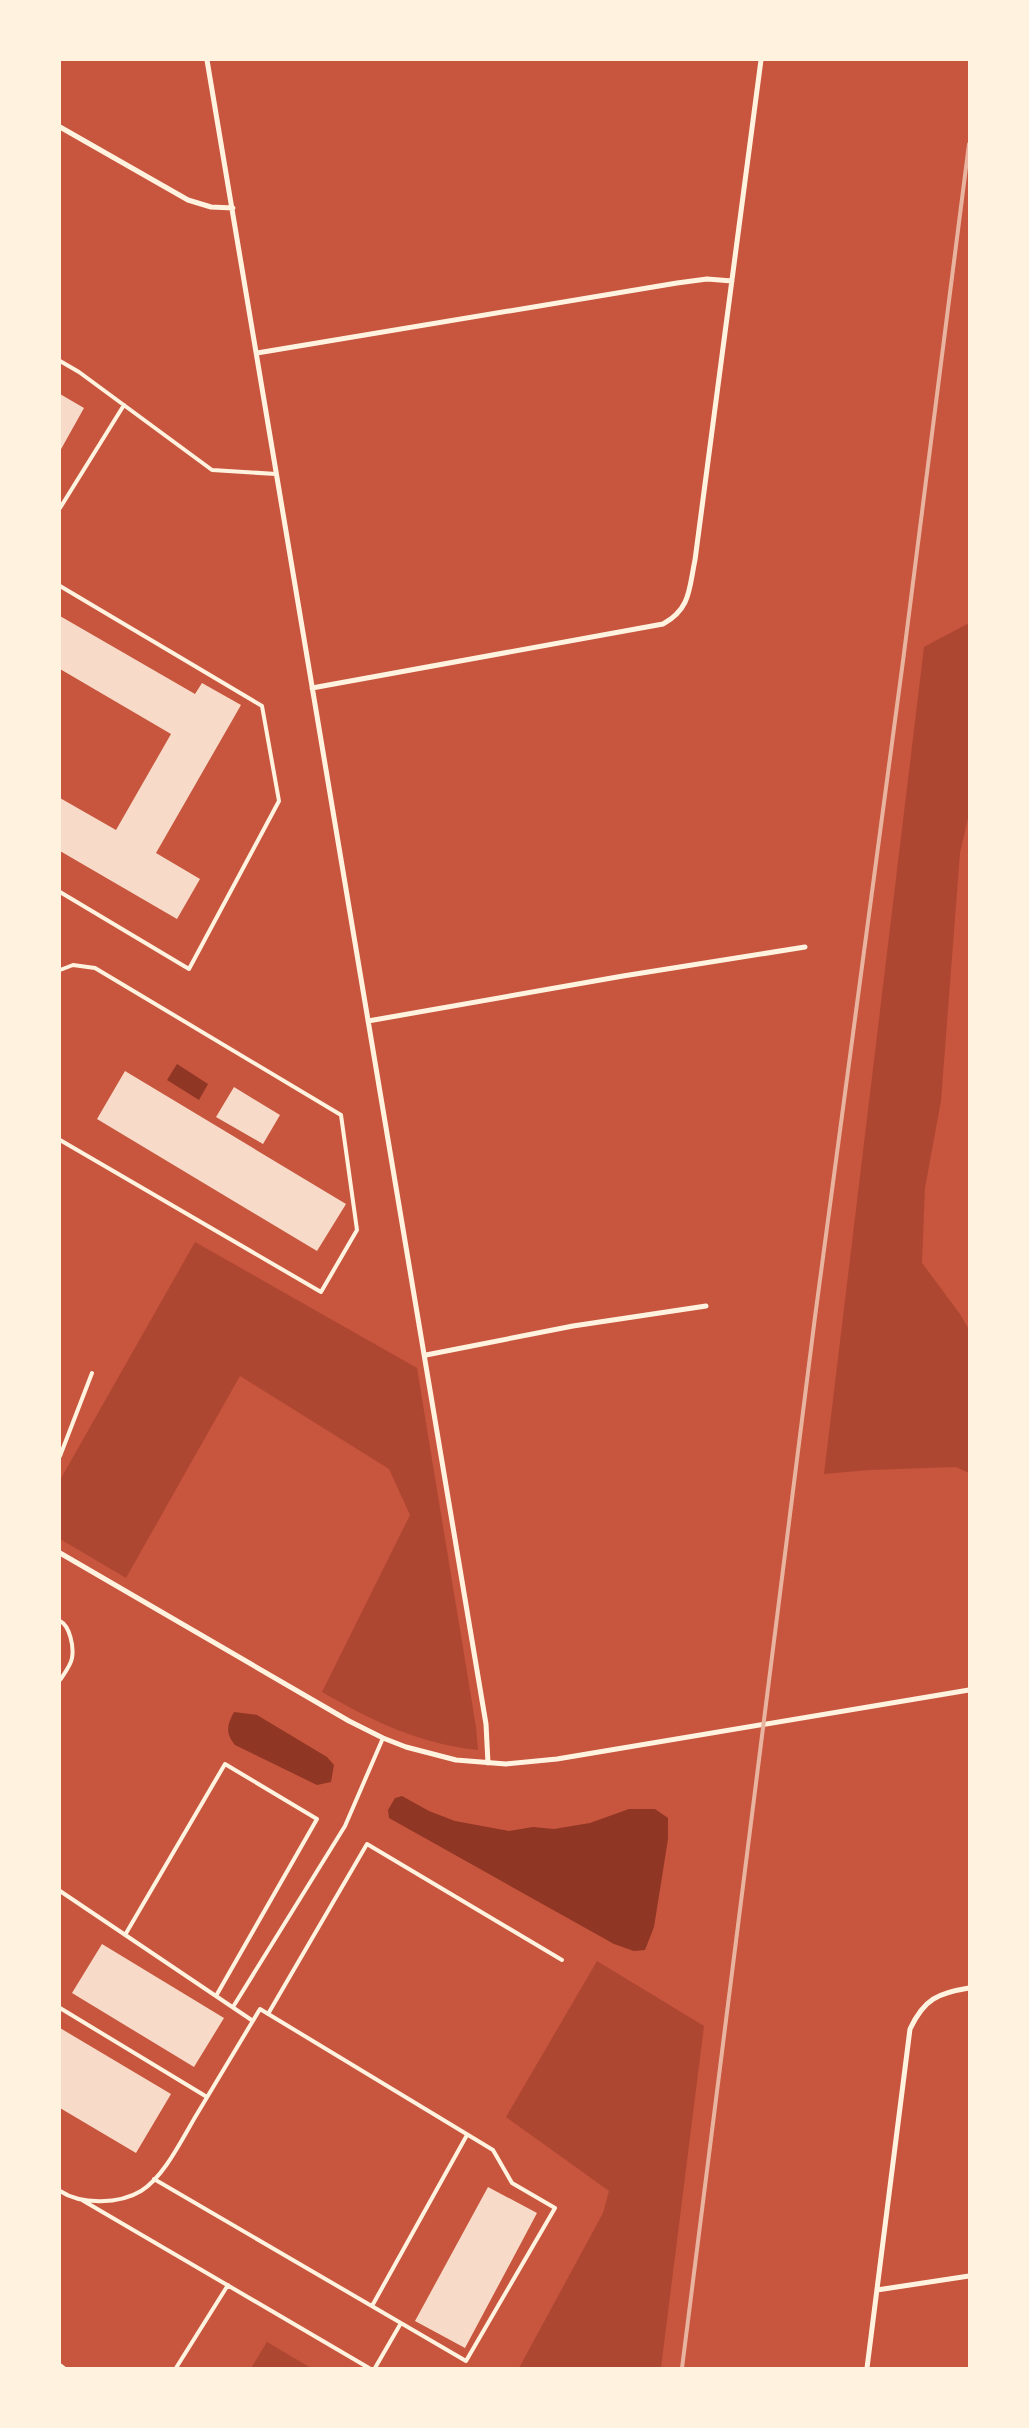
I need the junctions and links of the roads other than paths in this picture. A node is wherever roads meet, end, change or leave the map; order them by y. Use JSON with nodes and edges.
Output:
{"nodes":[{"id":1,"x":207,"y":60,"type":"edge"},
{"id":2,"x":761,"y":60,"type":"edge"},
{"id":3,"x":60,"y":127,"type":"edge"},
{"id":4,"x":233,"y":208,"type":"junction"},
{"id":5,"x":732,"y":281,"type":"junction"},
{"id":6,"x":257,"y":353,"type":"junction"},
{"id":7,"x":60,"y":361,"type":"edge"},
{"id":8,"x":124,"y":405,"type":"junction"},
{"id":9,"x":276,"y":474,"type":"junction"},
{"id":10,"x":60,"y":508,"type":"edge"},
{"id":11,"x":60,"y":586,"type":"edge"},
{"id":12,"x":312,"y":688,"type":"junction"},
{"id":13,"x":60,"y":892,"type":"edge"},
{"id":14,"x":805,"y":947,"type":"dead end"},
{"id":15,"x":60,"y":970,"type":"edge"},
{"id":16,"x":368,"y":1020,"type":"junction"},
{"id":17,"x":60,"y":1140,"type":"edge"},
{"id":18,"x":706,"y":1306,"type":"dead end"},
{"id":19,"x":426,"y":1355,"type":"junction"},
{"id":20,"x":92,"y":1373,"type":"dead end"},
{"id":21,"x":60,"y":1456,"type":"edge"},
{"id":22,"x":60,"y":1553,"type":"edge"},
{"id":23,"x":60,"y":1620,"type":"edge"},
{"id":24,"x":60,"y":1680,"type":"edge"},
{"id":25,"x":969,"y":1690,"type":"edge"},
{"id":26,"x":383,"y":1738,"type":"junction"},
{"id":27,"x":488,"y":1763,"type":"junction"},
{"id":28,"x":60,"y":1891,"type":"edge"},
{"id":29,"x":125,"y":1934,"type":"junction"},
{"id":30,"x":562,"y":1960,"type":"dead end"},
{"id":31,"x":969,"y":1988,"type":"edge"},
{"id":32,"x":216,"y":1996,"type":"junction"},
{"id":33,"x":233,"y":2007,"type":"junction"},
{"id":34,"x":60,"y":2008,"type":"edge"},
{"id":35,"x":268,"y":2014,"type":"junction"},
{"id":36,"x":252,"y":2020,"type":"junction"},
{"id":37,"x":207,"y":2097,"type":"junction"},
{"id":38,"x":467,"y":2135,"type":"junction"},
{"id":39,"x":154,"y":2179,"type":"junction"},
{"id":40,"x":60,"y":2191,"type":"edge"},
{"id":41,"x":82,"y":2199,"type":"junction"},
{"id":42,"x":969,"y":2276,"type":"edge"},
{"id":43,"x":228,"y":2285,"type":"junction"},
{"id":44,"x":877,"y":2290,"type":"junction"},
{"id":45,"x":372,"y":2306,"type":"junction"},
{"id":46,"x":401,"y":2323,"type":"junction"},
{"id":47,"x":60,"y":2366,"type":"edge"},
{"id":48,"x":64,"y":2368,"type":"edge"},
{"id":49,"x":176,"y":2368,"type":"edge"},
{"id":50,"x":369,"y":2368,"type":"edge"},
{"id":51,"x":375,"y":2368,"type":"edge"},
{"id":52,"x":868,"y":2368,"type":"edge"}],
"edges":[{"from":1,"to":4,"type":"street"},
{"from":2,"to":5,"type":"street"},
{"from":3,"to":4,"type":"street"},
{"from":4,"to":6,"type":"street"},
{"from":5,"to":6,"type":"street"},
{"from":5,"to":12,"type":"street"},
{"from":6,"to":9,"type":"street"},
{"from":7,"to":8,"type":"lane"},
{"from":8,"to":9,"type":"lane"},
{"from":8,"to":10,"type":"lane"},
{"from":9,"to":12,"type":"street"},
{"from":11,"to":13,"type":"lane"},
{"from":12,"to":16,"type":"street"},
{"from":14,"to":16,"type":"street"},
{"from":15,"to":17,"type":"lane"},
{"from":16,"to":19,"type":"street"},
{"from":18,"to":19,"type":"street"},
{"from":19,"to":27,"type":"street"},
{"from":20,"to":21,"type":"lane"},
{"from":22,"to":26,"type":"street"},
{"from":23,"to":24,"type":"lane"},
{"from":25,"to":27,"type":"street"},
{"from":26,"to":27,"type":"street"},
{"from":26,"to":33,"type":"lane"},
{"from":28,"to":29,"type":"lane"},
{"from":29,"to":32,"type":"lane"},
{"from":29,"to":32,"type":"lane"},
{"from":30,"to":35,"type":"lane"},
{"from":31,"to":44,"type":"street"},
{"from":32,"to":33,"type":"lane"},
{"from":33,"to":36,"type":"lane"},
{"from":34,"to":37,"type":"lane"},
{"from":35,"to":36,"type":"lane"},
{"from":35,"to":38,"type":"lane"},
{"from":36,"to":37,"type":"lane"},
{"from":37,"to":39,"type":"lane"},
{"from":38,"to":45,"type":"lane"},
{"from":38,"to":46,"type":"lane"},
{"from":39,"to":41,"type":"lane"},
{"from":39,"to":45,"type":"lane"},
{"from":40,"to":41,"type":"lane"},
{"from":41,"to":43,"type":"lane"},
{"from":42,"to":44,"type":"street"},
{"from":43,"to":49,"type":"lane"},
{"from":43,"to":50,"type":"lane"},
{"from":44,"to":52,"type":"street"},
{"from":45,"to":46,"type":"lane"},
{"from":46,"to":51,"type":"lane"},
{"from":47,"to":48,"type":"lane"}]}
